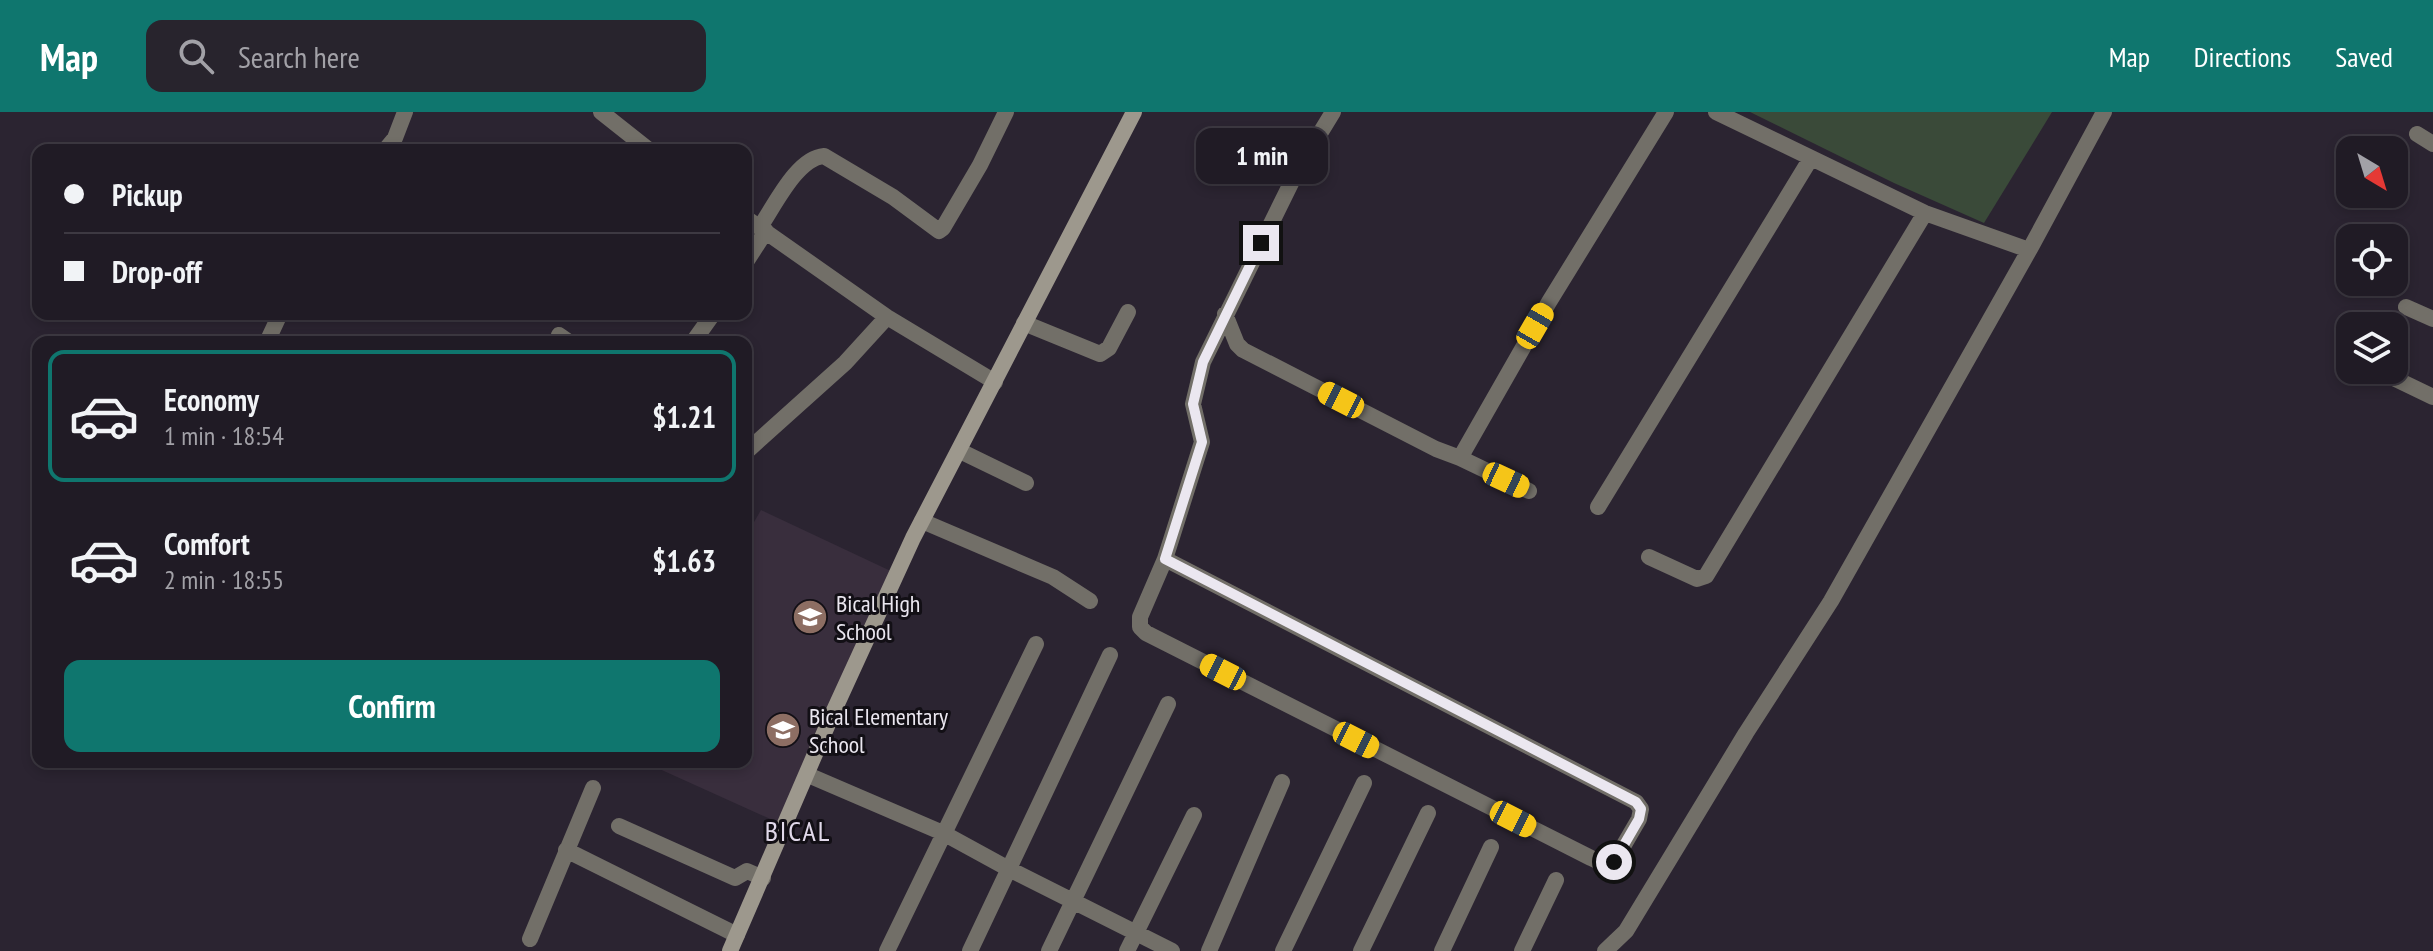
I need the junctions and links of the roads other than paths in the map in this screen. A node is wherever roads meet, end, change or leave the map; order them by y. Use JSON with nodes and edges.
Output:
{"nodes":[{"id":1,"x":405,"y":112,"type":"edge"},
{"id":2,"x":601,"y":112,"type":"edge"},
{"id":3,"x":1006,"y":112,"type":"edge"},
{"id":4,"x":1134,"y":112,"type":"edge"},
{"id":5,"x":1333,"y":112,"type":"edge"},
{"id":6,"x":1666,"y":112,"type":"edge"},
{"id":7,"x":1716,"y":112,"type":"edge"},
{"id":8,"x":2104,"y":112,"type":"edge"},
{"id":9,"x":2417,"y":134,"type":"dead end"},
{"id":10,"x":390,"y":144,"type":"edge"},
{"id":11,"x":641,"y":144,"type":"edge"},
{"id":12,"x":2433,"y":144,"type":"edge"},
{"id":13,"x":1811,"y":158,"type":"junction"},
{"id":14,"x":1925,"y":213,"type":"junction"},
{"id":15,"x":757,"y":225,"type":"edge"},
{"id":16,"x":2029,"y":250,"type":"junction"},
{"id":17,"x":2406,"y":307,"type":"dead end"},
{"id":18,"x":1128,"y":312,"type":"dead end"},
{"id":19,"x":1225,"y":314,"type":"junction"},
{"id":20,"x":887,"y":317,"type":"junction"},
{"id":21,"x":2433,"y":319,"type":"edge"},
{"id":22,"x":1024,"y":323,"type":"junction"},
{"id":23,"x":995,"y":382,"type":"junction"},
{"id":24,"x":2406,"y":384,"type":"edge"},
{"id":25,"x":2433,"y":397,"type":"edge"},
{"id":26,"x":752,"y":447,"type":"edge"},
{"id":27,"x":960,"y":451,"type":"junction"},
{"id":28,"x":1460,"y":458,"type":"junction"},
{"id":29,"x":1026,"y":483,"type":"dead end"},
{"id":30,"x":1529,"y":491,"type":"dead end"},
{"id":31,"x":1598,"y":507,"type":"dead end"},
{"id":32,"x":922,"y":521,"type":"junction"},
{"id":33,"x":1649,"y":557,"type":"dead end"},
{"id":34,"x":1165,"y":559,"type":"junction"},
{"id":35,"x":1090,"y":601,"type":"dead end"},
{"id":36,"x":1036,"y":644,"type":"dead end"},
{"id":37,"x":1110,"y":655,"type":"dead end"},
{"id":38,"x":1168,"y":704,"type":"dead end"},
{"id":39,"x":808,"y":775,"type":"junction"},
{"id":40,"x":1282,"y":782,"type":"dead end"},
{"id":41,"x":1364,"y":783,"type":"dead end"},
{"id":42,"x":593,"y":788,"type":"dead end"},
{"id":43,"x":1428,"y":813,"type":"dead end"},
{"id":44,"x":1194,"y":815,"type":"dead end"},
{"id":45,"x":619,"y":826,"type":"dead end"},
{"id":46,"x":943,"y":833,"type":"junction"},
{"id":47,"x":1491,"y":847,"type":"dead end"},
{"id":48,"x":566,"y":850,"type":"junction"},
{"id":49,"x":1007,"y":868,"type":"junction"},
{"id":50,"x":763,"y":878,"type":"junction"},
{"id":51,"x":1556,"y":880,"type":"dead end"},
{"id":52,"x":1073,"y":902,"type":"junction"},
{"id":53,"x":1135,"y":932,"type":"junction"},
{"id":54,"x":530,"y":939,"type":"dead end"},
{"id":55,"x":733,"y":943,"type":"edge"},
{"id":56,"x":887,"y":951,"type":"edge"},
{"id":57,"x":970,"y":951,"type":"edge"},
{"id":58,"x":1049,"y":951,"type":"edge"},
{"id":59,"x":1127,"y":951,"type":"edge"},
{"id":60,"x":1172,"y":951,"type":"edge"},
{"id":61,"x":1209,"y":951,"type":"edge"},
{"id":62,"x":1283,"y":951,"type":"edge"},
{"id":63,"x":1361,"y":951,"type":"edge"},
{"id":64,"x":1442,"y":951,"type":"edge"},
{"id":65,"x":1522,"y":951,"type":"edge"},
{"id":66,"x":1605,"y":951,"type":"edge"}],
"edges":[{"from":1,"to":10,"type":"street"},
{"from":2,"to":11,"type":"street"},
{"from":3,"to":15,"type":"street"},
{"from":4,"to":22,"type":"street"},
{"from":5,"to":19,"type":"street"},
{"from":6,"to":28,"type":"street"},
{"from":7,"to":13,"type":"street"},
{"from":8,"to":16,"type":"street"},
{"from":9,"to":12,"type":"street"},
{"from":13,"to":14,"type":"street"},
{"from":13,"to":31,"type":"street"},
{"from":14,"to":16,"type":"street"},
{"from":14,"to":33,"type":"street"},
{"from":15,"to":20,"type":"street"},
{"from":16,"to":66,"type":"street"},
{"from":17,"to":21,"type":"street"},
{"from":18,"to":22,"type":"street"},
{"from":19,"to":28,"type":"street"},
{"from":19,"to":34,"type":"street"},
{"from":20,"to":23,"type":"street"},
{"from":20,"to":26,"type":"street"},
{"from":22,"to":23,"type":"street"},
{"from":23,"to":27,"type":"street"},
{"from":24,"to":25,"type":"street"},
{"from":27,"to":29,"type":"street"},
{"from":27,"to":32,"type":"street"},
{"from":28,"to":30,"type":"street"},
{"from":32,"to":35,"type":"street"},
{"from":32,"to":39,"type":"street"},
{"from":34,"to":34,"type":"street"},
{"from":36,"to":46,"type":"street"},
{"from":37,"to":49,"type":"street"},
{"from":38,"to":52,"type":"street"},
{"from":39,"to":46,"type":"street"},
{"from":39,"to":50,"type":"street"},
{"from":40,"to":61,"type":"street"},
{"from":41,"to":62,"type":"street"},
{"from":42,"to":48,"type":"street"},
{"from":43,"to":63,"type":"street"},
{"from":44,"to":53,"type":"street"},
{"from":45,"to":50,"type":"street"},
{"from":46,"to":49,"type":"street"},
{"from":46,"to":56,"type":"street"},
{"from":47,"to":64,"type":"street"},
{"from":48,"to":54,"type":"street"},
{"from":48,"to":55,"type":"street"},
{"from":49,"to":52,"type":"street"},
{"from":49,"to":57,"type":"street"},
{"from":50,"to":55,"type":"street"},
{"from":51,"to":65,"type":"street"},
{"from":52,"to":53,"type":"street"},
{"from":52,"to":58,"type":"street"},
{"from":53,"to":59,"type":"street"},
{"from":53,"to":60,"type":"street"}]}
